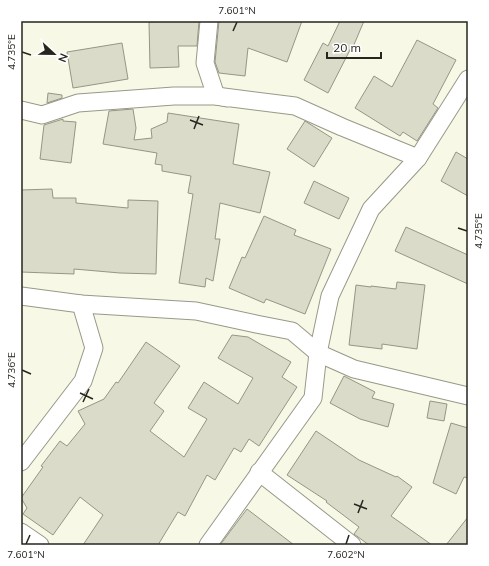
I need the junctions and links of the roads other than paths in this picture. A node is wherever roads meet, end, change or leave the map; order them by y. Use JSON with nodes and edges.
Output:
{"nodes":[{"id":1,"x":209,"y":21,"type":"edge"},
{"id":2,"x":468,"y":79,"type":"edge"},
{"id":3,"x":216,"y":96,"type":"junction"},
{"id":4,"x":243,"y":100,"type":"dead end"},
{"id":5,"x":21,"y":110,"type":"edge"},
{"id":6,"x":418,"y":158,"type":"junction"},
{"id":7,"x":21,"y":296,"type":"edge"},
{"id":8,"x":80,"y":304,"type":"junction"},
{"id":9,"x":318,"y":353,"type":"junction"},
{"id":10,"x":468,"y":396,"type":"edge"},
{"id":11,"x":21,"y":462,"type":"edge"},
{"id":12,"x":259,"y":472,"type":"junction"},
{"id":13,"x":21,"y":532,"type":"edge"},
{"id":14,"x":40,"y":545,"type":"edge"},
{"id":15,"x":208,"y":545,"type":"edge"},
{"id":16,"x":352,"y":545,"type":"edge"}],
"edges":[{"from":1,"to":3,"type":"street"},
{"from":2,"to":6,"type":"street"},
{"from":3,"to":4,"type":"street"},
{"from":3,"to":5,"type":"street"},
{"from":3,"to":6,"type":"street"},
{"from":6,"to":9,"type":"street"},
{"from":7,"to":8,"type":"street"},
{"from":8,"to":9,"type":"street"},
{"from":8,"to":11,"type":"street"},
{"from":9,"to":10,"type":"street"},
{"from":9,"to":12,"type":"street"},
{"from":12,"to":15,"type":"street"},
{"from":12,"to":16,"type":"street"},
{"from":13,"to":14,"type":"street"}]}
